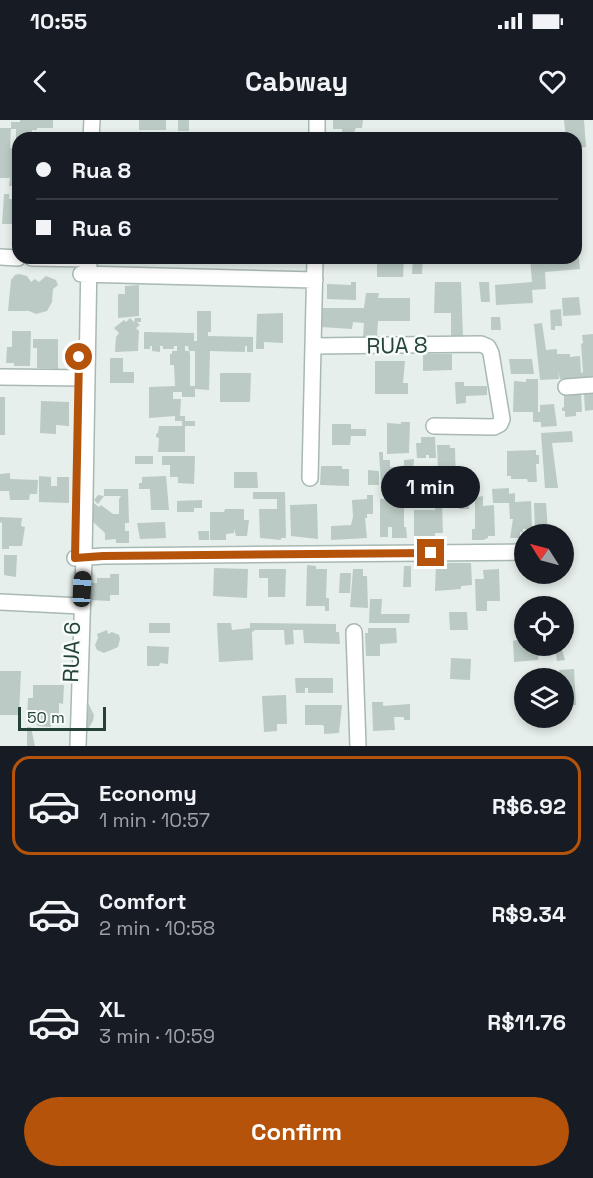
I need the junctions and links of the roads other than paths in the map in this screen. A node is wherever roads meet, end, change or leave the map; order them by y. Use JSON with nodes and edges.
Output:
{"nodes":[{"id":1,"x":85,"y":264,"type":"edge"},
{"id":2,"x":315,"y":264,"type":"edge"},
{"id":3,"x":315,"y":280,"type":"junction"},
{"id":4,"x":313,"y":346,"type":"junction"},
{"id":5,"x":0,"y":377,"type":"edge"},
{"id":6,"x":83,"y":378,"type":"junction"},
{"id":7,"x":593,"y":385,"type":"edge"},
{"id":8,"x":566,"y":387,"type":"dead end"},
{"id":9,"x":434,"y":426,"type":"dead end"},
{"id":10,"x":310,"y":478,"type":"dead end"},
{"id":11,"x":514,"y":552,"type":"edge"},
{"id":12,"x":80,"y":558,"type":"junction"},
{"id":13,"x":0,"y":602,"type":"edge"},
{"id":14,"x":77,"y":605,"type":"junction"},
{"id":15,"x":354,"y":632,"type":"dead end"},
{"id":16,"x":68,"y":746,"type":"edge"},
{"id":17,"x":78,"y":746,"type":"edge"},
{"id":18,"x":358,"y":746,"type":"edge"}],
"edges":[{"from":1,"to":3,"type":"street"},
{"from":1,"to":6,"type":"street"},
{"from":2,"to":3,"type":"street"},
{"from":3,"to":4,"type":"street"},
{"from":4,"to":9,"type":"street","name":"RUA 8"},
{"from":4,"to":10,"type":"street"},
{"from":5,"to":6,"type":"street"},
{"from":6,"to":12,"type":"street"},
{"from":7,"to":8,"type":"street"},
{"from":11,"to":12,"type":"street"},
{"from":12,"to":14,"type":"street","name":"RUA 6"},
{"from":13,"to":14,"type":"street"},
{"from":14,"to":16,"type":"street","name":"RUA 6"},
{"from":14,"to":17,"type":"street","name":"RUA 6"},
{"from":15,"to":18,"type":"street"}]}
